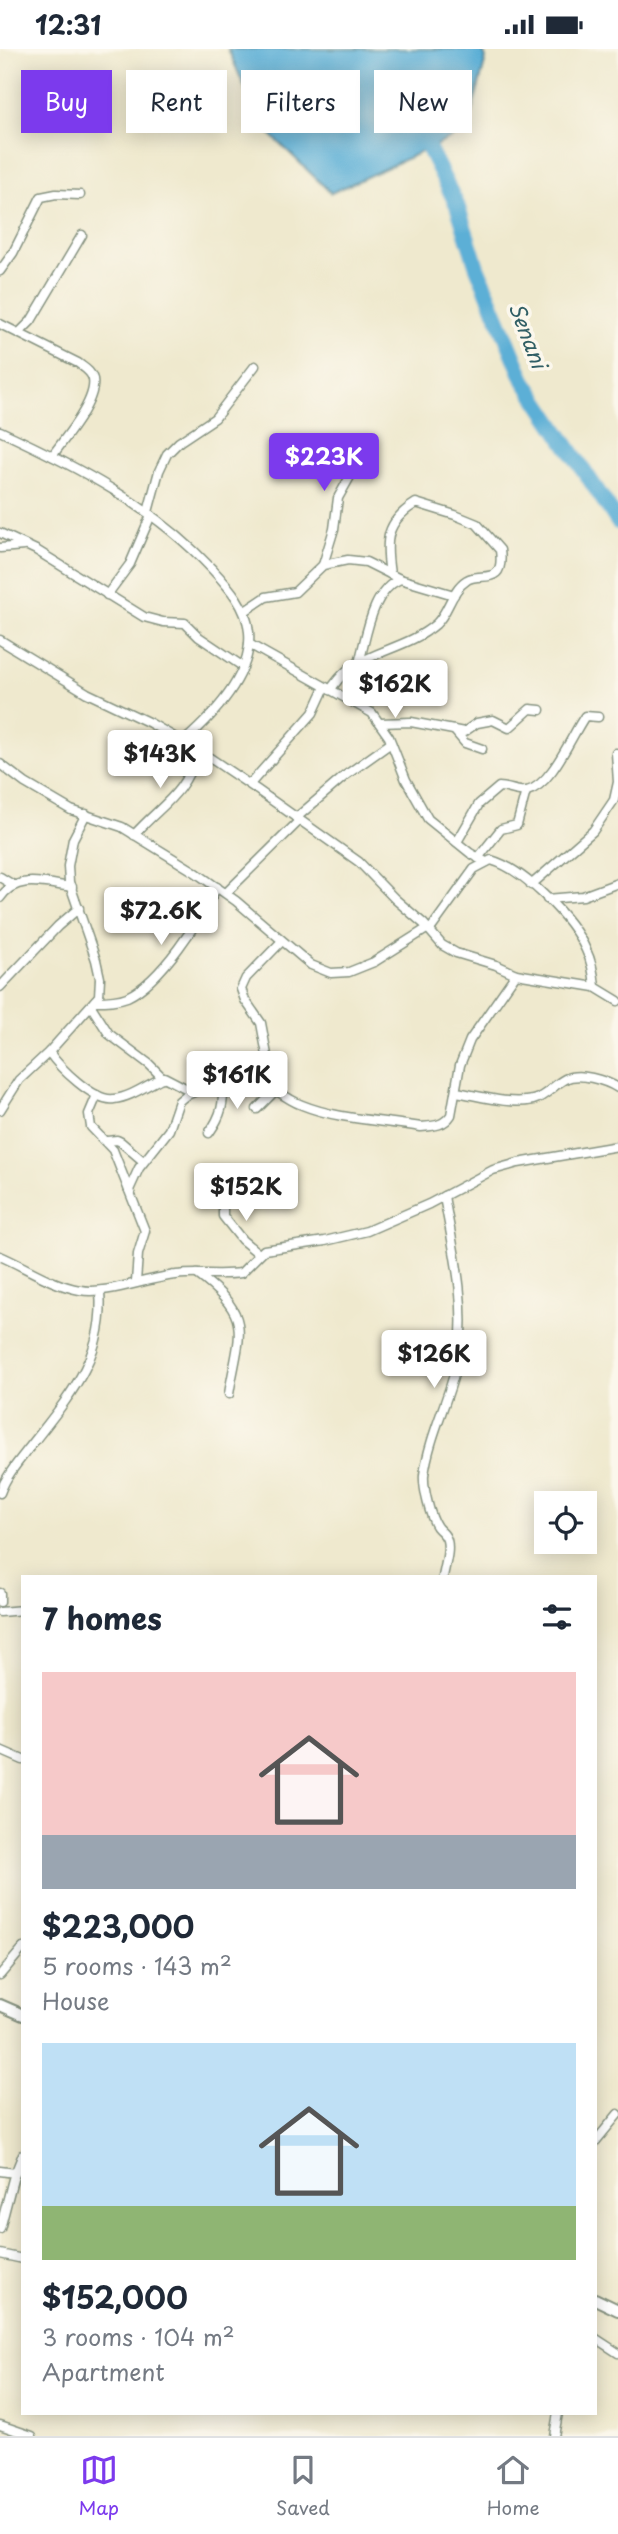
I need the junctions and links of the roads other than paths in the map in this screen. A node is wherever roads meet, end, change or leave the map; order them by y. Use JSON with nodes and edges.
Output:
{"nodes":[{"id":1,"x":80,"y":195,"type":"dead end"},
{"id":2,"x":82,"y":235,"type":"dead end"},
{"id":3,"x":0,"y":271,"type":"edge"},
{"id":4,"x":0,"y":324,"type":"edge"},
{"id":5,"x":19,"y":333,"type":"junction"},
{"id":6,"x":255,"y":366,"type":"dead end"},
{"id":7,"x":0,"y":431,"type":"edge"},
{"id":8,"x":370,"y":441,"type":"dead end"},
{"id":9,"x":52,"y":456,"type":"junction"},
{"id":10,"x":149,"y":513,"type":"junction"},
{"id":11,"x":0,"y":533,"type":"edge"},
{"id":12,"x":27,"y":546,"type":"junction"},
{"id":13,"x":0,"y":548,"type":"edge"},
{"id":14,"x":323,"y":565,"type":"junction"},
{"id":15,"x":390,"y":575,"type":"junction"},
{"id":16,"x":401,"y":579,"type":"junction"},
{"id":17,"x":107,"y":595,"type":"junction"},
{"id":18,"x":454,"y":595,"type":"junction"},
{"id":19,"x":245,"y":611,"type":"junction"},
{"id":20,"x":0,"y":640,"type":"edge"},
{"id":21,"x":249,"y":644,"type":"junction"},
{"id":22,"x":359,"y":663,"type":"junction"},
{"id":23,"x":242,"y":666,"type":"junction"},
{"id":24,"x":327,"y":688,"type":"junction"},
{"id":25,"x":540,"y":710,"type":"dead end"},
{"id":26,"x":598,"y":717,"type":"dead end"},
{"id":27,"x":380,"y":723,"type":"junction"},
{"id":28,"x":454,"y":730,"type":"junction"},
{"id":29,"x":183,"y":742,"type":"junction"},
{"id":30,"x":391,"y":744,"type":"junction"},
{"id":31,"x":482,"y":750,"type":"dead end"},
{"id":32,"x":198,"y":751,"type":"junction"},
{"id":33,"x":615,"y":753,"type":"dead end"},
{"id":34,"x":0,"y":764,"type":"edge"},
{"id":35,"x":250,"y":785,"type":"junction"},
{"id":36,"x":526,"y":791,"type":"junction"},
{"id":37,"x":86,"y":814,"type":"junction"},
{"id":38,"x":298,"y":819,"type":"junction"},
{"id":39,"x":134,"y":835,"type":"junction"},
{"id":40,"x":457,"y":842,"type":"junction"},
{"id":41,"x":482,"y":860,"type":"junction"},
{"id":42,"x":0,"y":877,"type":"edge"},
{"id":43,"x":618,"y":883,"type":"edge"},
{"id":44,"x":13,"y":884,"type":"junction"},
{"id":45,"x":531,"y":885,"type":"junction"},
{"id":46,"x":72,"y":887,"type":"junction"},
{"id":47,"x":217,"y":887,"type":"junction"},
{"id":48,"x":226,"y":893,"type":"junction"},
{"id":49,"x":0,"y":898,"type":"edge"},
{"id":50,"x":547,"y":899,"type":"junction"},
{"id":51,"x":79,"y":908,"type":"junction"},
{"id":52,"x":429,"y":929,"type":"junction"},
{"id":53,"x":282,"y":941,"type":"junction"},
{"id":54,"x":0,"y":973,"type":"edge"},
{"id":55,"x":516,"y":974,"type":"junction"},
{"id":56,"x":3,"y":984,"type":"edge"},
{"id":57,"x":595,"y":987,"type":"junction"},
{"id":58,"x":618,"y":1001,"type":"edge"},
{"id":59,"x":93,"y":1003,"type":"junction"},
{"id":60,"x":49,"y":1052,"type":"junction"},
{"id":61,"x":224,"y":1077,"type":"junction"},
{"id":62,"x":163,"y":1078,"type":"junction"},
{"id":63,"x":618,"y":1088,"type":"edge"},
{"id":64,"x":274,"y":1089,"type":"junction"},
{"id":65,"x":193,"y":1091,"type":"junction"},
{"id":66,"x":456,"y":1092,"type":"junction"},
{"id":67,"x":97,"y":1095,"type":"junction"},
{"id":68,"x":257,"y":1109,"type":"dead end"},
{"id":69,"x":0,"y":1110,"type":"edge"},
{"id":70,"x":209,"y":1133,"type":"dead end"},
{"id":71,"x":107,"y":1141,"type":"junction"},
{"id":72,"x":618,"y":1146,"type":"edge"},
{"id":73,"x":143,"y":1161,"type":"junction"},
{"id":74,"x":129,"y":1190,"type":"junction"},
{"id":75,"x":232,"y":1191,"type":"dead end"},
{"id":76,"x":444,"y":1196,"type":"junction"},
{"id":77,"x":259,"y":1254,"type":"junction"},
{"id":78,"x":0,"y":1256,"type":"edge"},
{"id":79,"x":197,"y":1274,"type":"junction"},
{"id":80,"x":136,"y":1282,"type":"junction"},
{"id":81,"x":100,"y":1292,"type":"junction"},
{"id":82,"x":229,"y":1394,"type":"dead end"},
{"id":83,"x":0,"y":1493,"type":"edge"},
{"id":84,"x":443,"y":1575,"type":"edge"},
{"id":85,"x":0,"y":1593,"type":"edge"},
{"id":86,"x":0,"y":1602,"type":"edge"},
{"id":87,"x":21,"y":1610,"type":"edge"},
{"id":88,"x":0,"y":1612,"type":"edge"},
{"id":89,"x":0,"y":1750,"type":"edge"},
{"id":90,"x":21,"y":1759,"type":"edge"},
{"id":91,"x":21,"y":1950,"type":"edge"},
{"id":92,"x":0,"y":1975,"type":"edge"},
{"id":93,"x":0,"y":2005,"type":"edge"},
{"id":94,"x":21,"y":2014,"type":"edge"},
{"id":95,"x":618,"y":2114,"type":"edge"},
{"id":96,"x":597,"y":2140,"type":"edge"},
{"id":97,"x":0,"y":2171,"type":"edge"},
{"id":98,"x":17,"y":2175,"type":"edge"},
{"id":99,"x":0,"y":2229,"type":"edge"},
{"id":100,"x":0,"y":2254,"type":"edge"},
{"id":101,"x":21,"y":2259,"type":"edge"},
{"id":102,"x":597,"y":2300,"type":"edge"},
{"id":103,"x":618,"y":2310,"type":"edge"},
{"id":104,"x":597,"y":2339,"type":"edge"},
{"id":105,"x":618,"y":2353,"type":"edge"},
{"id":106,"x":558,"y":2415,"type":"edge"},
{"id":107,"x":0,"y":2425,"type":"edge"},
{"id":108,"x":32,"y":2436,"type":"edge"},
{"id":109,"x":554,"y":2436,"type":"edge"}],
"edges":[{"from":1,"to":3,"type":"street"},
{"from":2,"to":5,"type":"street"},
{"from":4,"to":5,"type":"street"},
{"from":5,"to":9,"type":"street"},
{"from":6,"to":10,"type":"street"},
{"from":7,"to":9,"type":"street"},
{"from":8,"to":14,"type":"street"},
{"from":9,"to":10,"type":"street"},
{"from":10,"to":17,"type":"street"},
{"from":10,"to":19,"type":"street"},
{"from":11,"to":12,"type":"street"},
{"from":12,"to":13,"type":"street"},
{"from":12,"to":17,"type":"street"},
{"from":14,"to":15,"type":"street"},
{"from":14,"to":19,"type":"street"},
{"from":15,"to":16,"type":"street"},
{"from":15,"to":18,"type":"street"},
{"from":16,"to":18,"type":"street"},
{"from":16,"to":22,"type":"street"},
{"from":17,"to":23,"type":"street"},
{"from":18,"to":22,"type":"street"},
{"from":19,"to":21,"type":"street"},
{"from":20,"to":29,"type":"street"},
{"from":21,"to":23,"type":"street"},
{"from":21,"to":24,"type":"street"},
{"from":22,"to":24,"type":"street"},
{"from":23,"to":29,"type":"street"},
{"from":24,"to":27,"type":"street"},
{"from":24,"to":35,"type":"street"},
{"from":25,"to":28,"type":"street"},
{"from":26,"to":36,"type":"street"},
{"from":27,"to":28,"type":"street"},
{"from":27,"to":30,"type":"street"},
{"from":28,"to":31,"type":"street"},
{"from":29,"to":32,"type":"street"},
{"from":30,"to":38,"type":"street"},
{"from":30,"to":40,"type":"street"},
{"from":32,"to":35,"type":"street"},
{"from":32,"to":39,"type":"street"},
{"from":33,"to":45,"type":"street"},
{"from":34,"to":37,"type":"street"},
{"from":35,"to":38,"type":"street"},
{"from":36,"to":40,"type":"street"},
{"from":36,"to":41,"type":"street"},
{"from":37,"to":39,"type":"street"},
{"from":37,"to":46,"type":"street"},
{"from":38,"to":48,"type":"street"},
{"from":38,"to":52,"type":"street"},
{"from":39,"to":47,"type":"street"},
{"from":40,"to":41,"type":"street"},
{"from":41,"to":45,"type":"street"},
{"from":41,"to":52,"type":"street"},
{"from":42,"to":44,"type":"street"},
{"from":43,"to":50,"type":"street"},
{"from":44,"to":46,"type":"street"},
{"from":44,"to":49,"type":"street"},
{"from":45,"to":50,"type":"street"},
{"from":46,"to":51,"type":"street"},
{"from":47,"to":48,"type":"street"},
{"from":47,"to":59,"type":"street"},
{"from":48,"to":53,"type":"street"},
{"from":50,"to":57,"type":"street"},
{"from":51,"to":56,"type":"street"},
{"from":51,"to":59,"type":"street"},
{"from":52,"to":53,"type":"street"},
{"from":52,"to":55,"type":"street"},
{"from":53,"to":64,"type":"street"},
{"from":54,"to":56,"type":"street"},
{"from":55,"to":57,"type":"street"},
{"from":55,"to":66,"type":"street"},
{"from":57,"to":58,"type":"street"},
{"from":59,"to":60,"type":"street"},
{"from":59,"to":62,"type":"street"},
{"from":60,"to":67,"type":"street"},
{"from":60,"to":69,"type":"street"},
{"from":61,"to":64,"type":"street"},
{"from":61,"to":65,"type":"street"},
{"from":61,"to":70,"type":"street"},
{"from":62,"to":65,"type":"street"},
{"from":62,"to":67,"type":"street"},
{"from":63,"to":66,"type":"street"},
{"from":64,"to":66,"type":"street"},
{"from":64,"to":68,"type":"street"},
{"from":65,"to":73,"type":"street"},
{"from":67,"to":71,"type":"street"},
{"from":71,"to":73,"type":"street"},
{"from":71,"to":74,"type":"street"},
{"from":72,"to":76,"type":"street"},
{"from":73,"to":74,"type":"street"},
{"from":74,"to":80,"type":"street"},
{"from":75,"to":77,"type":"street"},
{"from":76,"to":77,"type":"street"},
{"from":76,"to":84,"type":"street"},
{"from":77,"to":79,"type":"street"},
{"from":78,"to":81,"type":"street"},
{"from":79,"to":80,"type":"street"},
{"from":79,"to":82,"type":"street"},
{"from":80,"to":81,"type":"street"},
{"from":81,"to":83,"type":"street"},
{"from":85,"to":86,"type":"street"},
{"from":87,"to":88,"type":"street"},
{"from":89,"to":90,"type":"street"},
{"from":91,"to":92,"type":"street"},
{"from":93,"to":94,"type":"main road"},
{"from":95,"to":96,"type":"street"},
{"from":97,"to":98,"type":"street"},
{"from":98,"to":99,"type":"street"},
{"from":100,"to":101,"type":"street"},
{"from":102,"to":103,"type":"main road"},
{"from":104,"to":105,"type":"street"},
{"from":106,"to":109,"type":"street"},
{"from":107,"to":108,"type":"street"}]}
